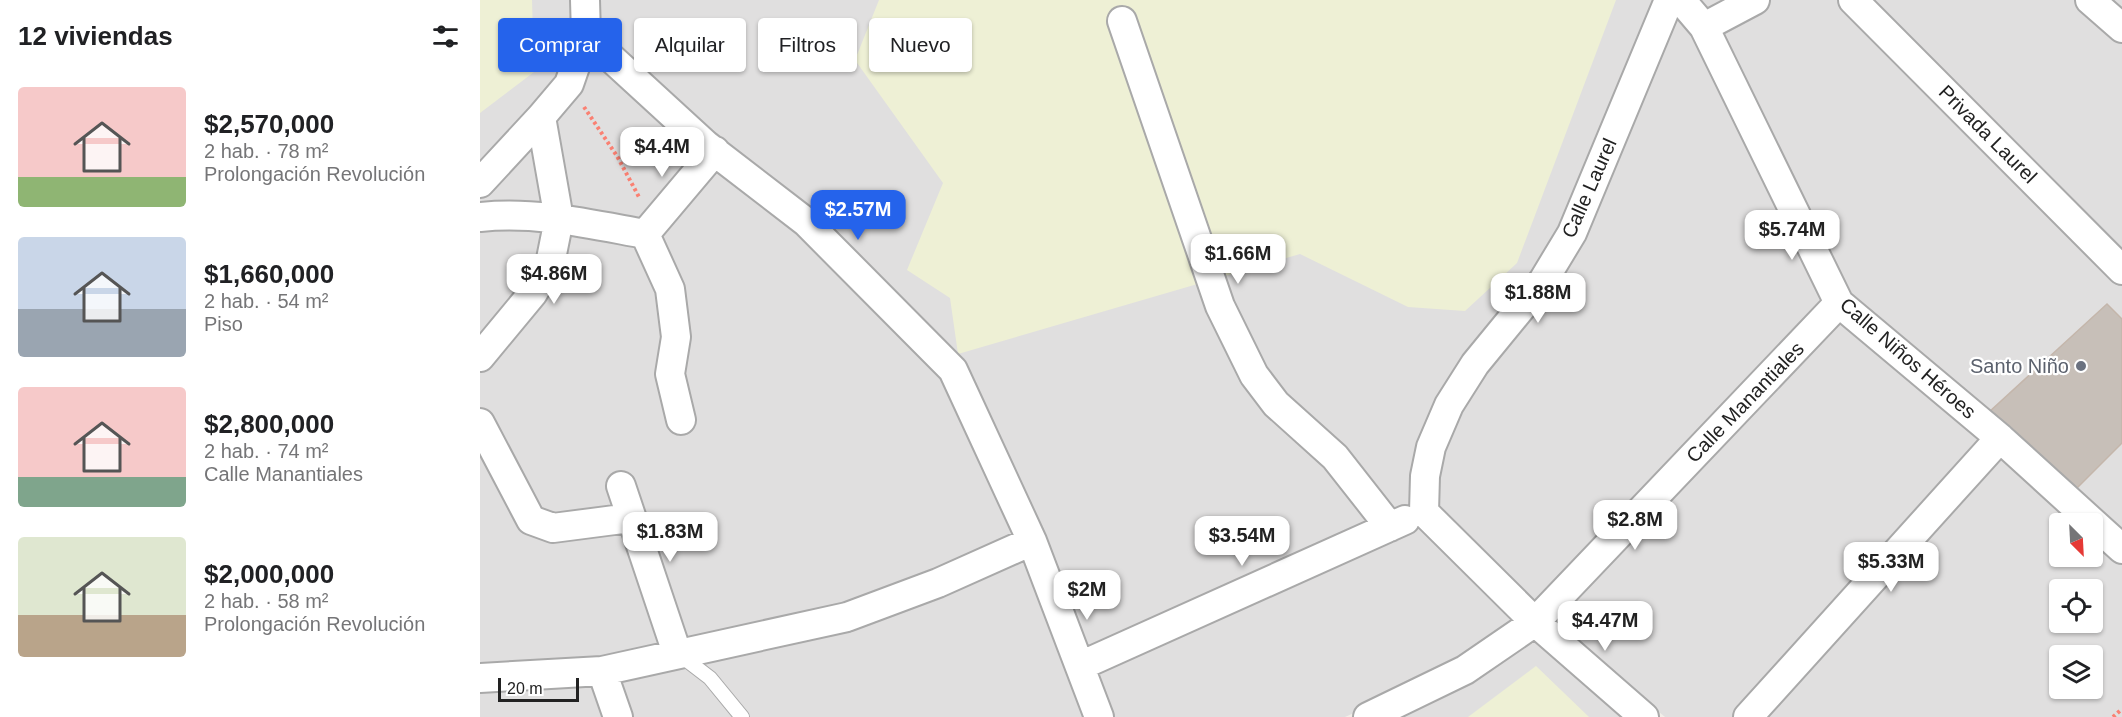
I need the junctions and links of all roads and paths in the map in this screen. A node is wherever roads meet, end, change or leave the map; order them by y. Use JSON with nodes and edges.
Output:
{"nodes":[{"id":1,"x":585,"y":0,"type":"edge"},
{"id":2,"x":1669,"y":0,"type":"edge"},
{"id":3,"x":1681,"y":0,"type":"edge"},
{"id":4,"x":1755,"y":0,"type":"edge"},
{"id":5,"x":1852,"y":0,"type":"edge"},
{"id":6,"x":2090,"y":0,"type":"edge"},
{"id":7,"x":586,"y":18,"type":"edge"},
{"id":8,"x":1122,"y":21,"type":"dead end"},
{"id":9,"x":1704,"y":27,"type":"junction"},
{"id":10,"x":2122,"y":28,"type":"edge"},
{"id":11,"x":622,"y":67,"type":"edge"},
{"id":12,"x":573,"y":72,"type":"edge"},
{"id":13,"x":569,"y":84,"type":"junction"},
{"id":14,"x":541,"y":117,"type":"junction"},
{"id":15,"x":715,"y":152,"type":"junction"},
{"id":16,"x":480,"y":183,"type":"edge"},
{"id":17,"x":480,"y":217,"type":"edge"},
{"id":18,"x":559,"y":219,"type":"junction"},
{"id":19,"x":645,"y":234,"type":"junction"},
{"id":20,"x":2122,"y":270,"type":"edge"},
{"id":21,"x":1839,"y":303,"type":"junction"},
{"id":22,"x":480,"y":357,"type":"edge"},
{"id":23,"x":681,"y":420,"type":"dead end"},
{"id":24,"x":480,"y":423,"type":"edge"},
{"id":25,"x":2000,"y":438,"type":"junction"},
{"id":26,"x":621,"y":486,"type":"dead end"},
{"id":27,"x":1424,"y":512,"type":"junction"},
{"id":28,"x":630,"y":518,"type":"junction"},
{"id":29,"x":1390,"y":527,"type":"junction"},
{"id":30,"x":1032,"y":541,"type":"junction"},
{"id":31,"x":2122,"y":549,"type":"edge"},
{"id":32,"x":1535,"y":622,"type":"junction"},
{"id":33,"x":677,"y":653,"type":"junction"},
{"id":34,"x":1080,"y":666,"type":"junction"},
{"id":35,"x":602,"y":671,"type":"junction"},
{"id":36,"x":480,"y":678,"type":"edge"},
{"id":37,"x":2122,"y":709,"type":"edge"},
{"id":38,"x":618,"y":717,"type":"edge"},
{"id":39,"x":742,"y":717,"type":"edge"},
{"id":40,"x":1099,"y":717,"type":"edge"},
{"id":41,"x":1368,"y":717,"type":"edge"},
{"id":42,"x":1644,"y":717,"type":"edge"},
{"id":43,"x":1748,"y":717,"type":"edge"},
{"id":44,"x":2113,"y":717,"type":"edge"}],
"edges":[{"from":1,"to":7,"type":"street"},
{"from":2,"to":27,"type":"street","name":"Calle Laurel"},
{"from":3,"to":9,"type":"street","name":"Calle Niños Héroes"},
{"from":4,"to":9,"type":"street"},
{"from":5,"to":20,"type":"street","name":"Privada Laurel"},
{"from":6,"to":10,"type":"street"},
{"from":8,"to":29,"type":"street"},
{"from":9,"to":21,"type":"street","name":"Calle Niños Héroes"},
{"from":11,"to":15,"type":"street"},
{"from":12,"to":13,"type":"street"},
{"from":13,"to":14,"type":"street"},
{"from":13,"to":19,"type":"path"},
{"from":14,"to":16,"type":"street"},
{"from":14,"to":18,"type":"street"},
{"from":15,"to":19,"type":"street"},
{"from":15,"to":30,"type":"street"},
{"from":17,"to":18,"type":"street"},
{"from":18,"to":19,"type":"street"},
{"from":18,"to":22,"type":"street"},
{"from":19,"to":23,"type":"street"},
{"from":21,"to":25,"type":"street","name":"Calle Niños Héroes"},
{"from":21,"to":32,"type":"street","name":"Calle Manantiales"},
{"from":24,"to":28,"type":"street"},
{"from":25,"to":31,"type":"street","name":"Calle Niños Héroes"},
{"from":25,"to":43,"type":"street"},
{"from":26,"to":28,"type":"street"},
{"from":27,"to":29,"type":"street"},
{"from":27,"to":32,"type":"street"},
{"from":28,"to":33,"type":"street"},
{"from":29,"to":34,"type":"street"},
{"from":30,"to":33,"type":"street"},
{"from":30,"to":34,"type":"street"},
{"from":32,"to":41,"type":"street","name":"Calle Manantiales"},
{"from":32,"to":42,"type":"street"},
{"from":33,"to":35,"type":"street"},
{"from":33,"to":39,"type":"lane"},
{"from":34,"to":40,"type":"street"},
{"from":35,"to":36,"type":"street"},
{"from":35,"to":38,"type":"street"},
{"from":37,"to":44,"type":"path"}]}
